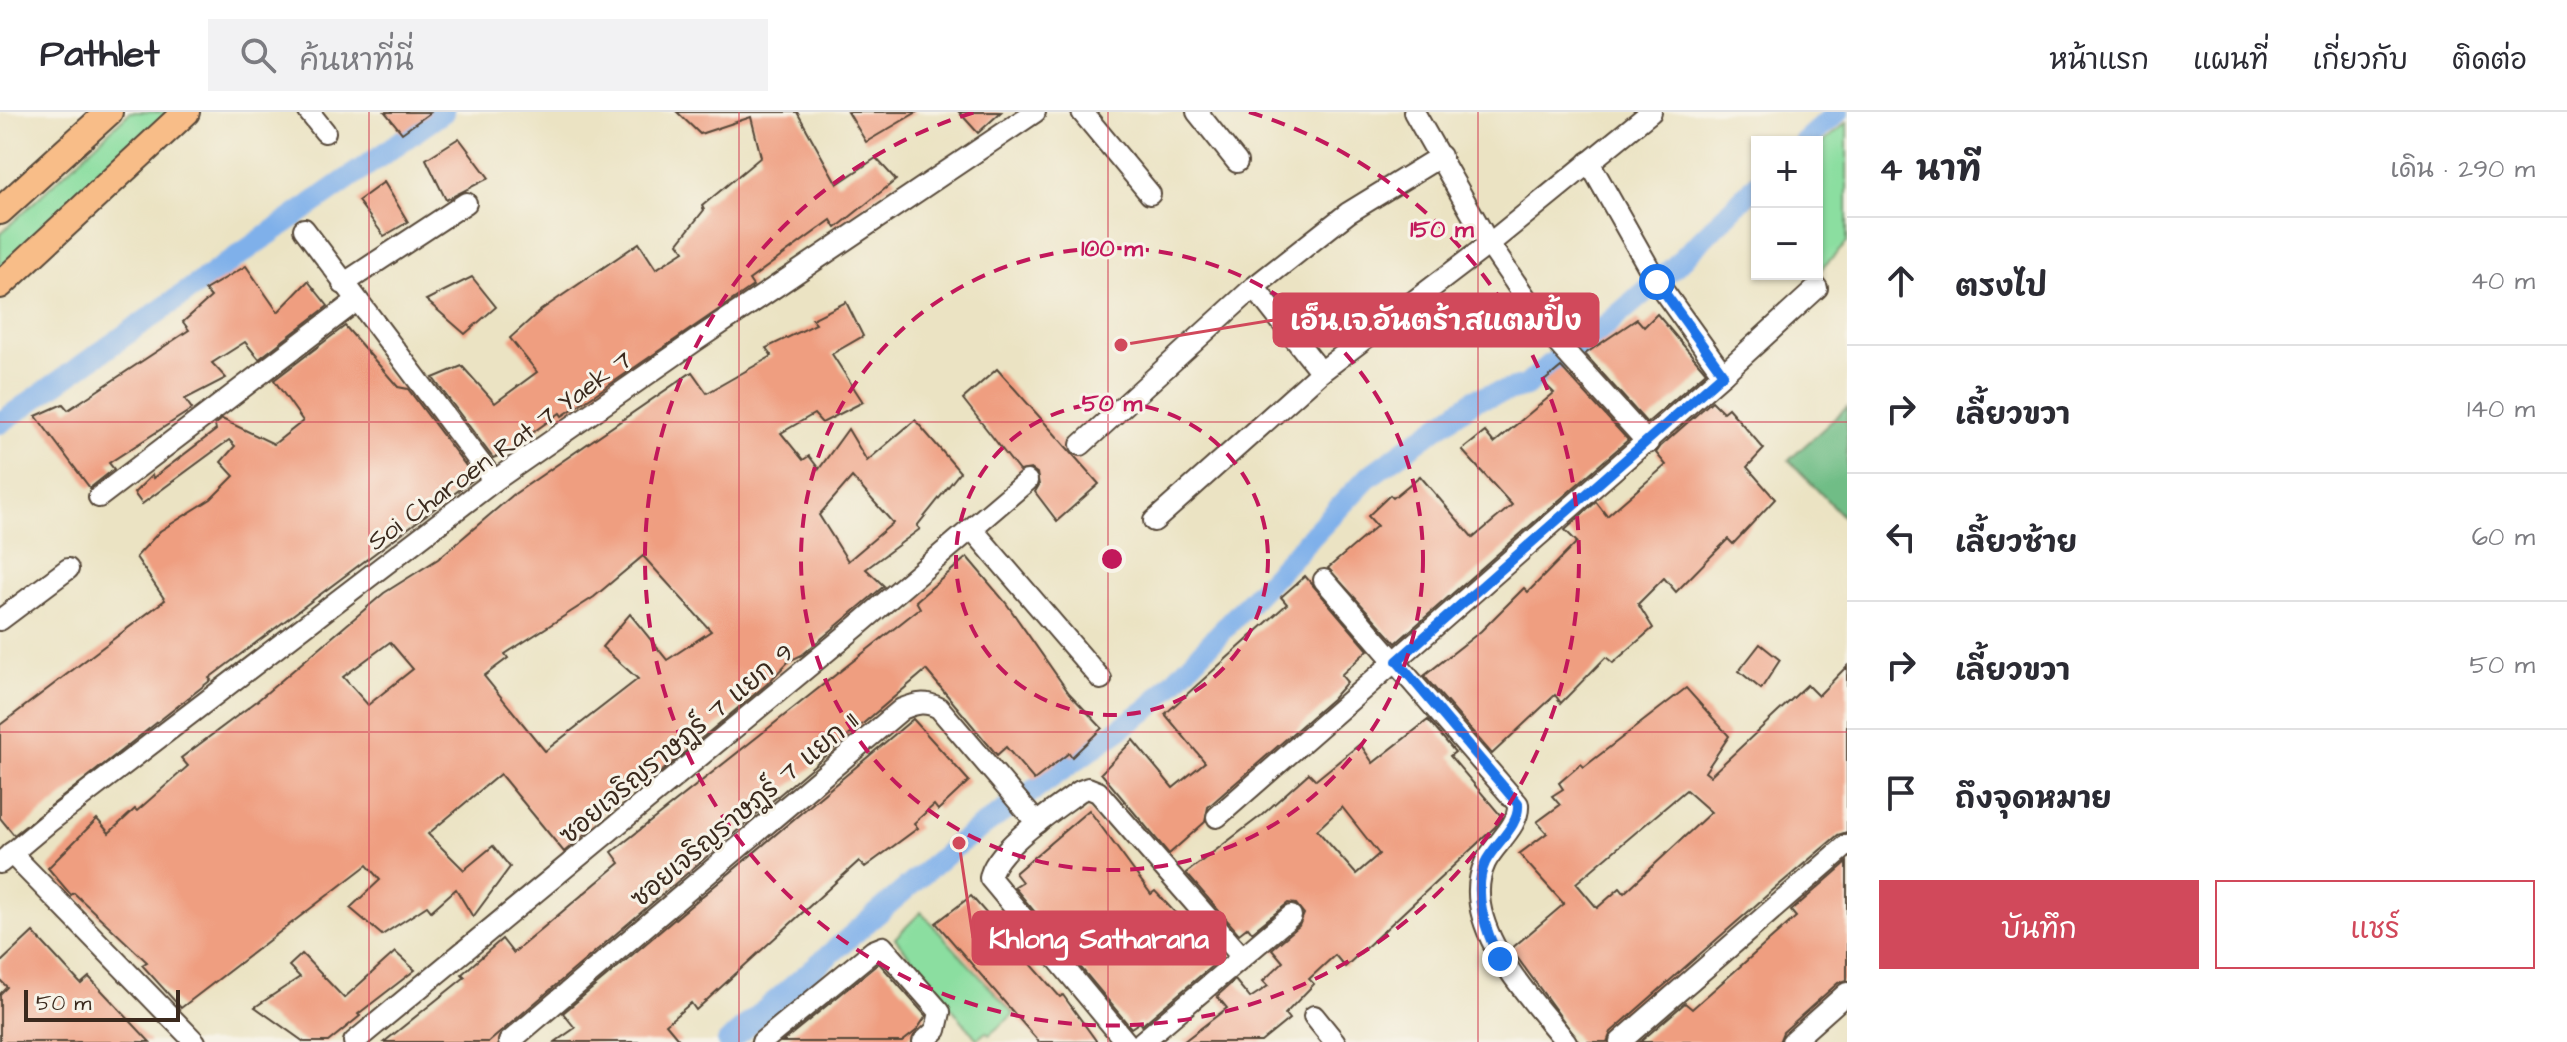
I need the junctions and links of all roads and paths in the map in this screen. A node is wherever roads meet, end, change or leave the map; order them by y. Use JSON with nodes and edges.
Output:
{"nodes":[{"id":1,"x":109,"y":112,"type":"edge"},
{"id":2,"x":186,"y":112,"type":"edge"},
{"id":3,"x":309,"y":112,"type":"edge"},
{"id":4,"x":1035,"y":112,"type":"edge"},
{"id":5,"x":1082,"y":112,"type":"edge"},
{"id":6,"x":1197,"y":112,"type":"edge"},
{"id":7,"x":1414,"y":112,"type":"edge"},
{"id":8,"x":1651,"y":112,"type":"edge"},
{"id":9,"x":325,"y":132,"type":"dead end"},
{"id":10,"x":1441,"y":156,"type":"junction"},
{"id":11,"x":1237,"y":162,"type":"dead end"},
{"id":12,"x":1589,"y":162,"type":"junction"},
{"id":13,"x":1150,"y":194,"type":"dead end"},
{"id":14,"x":466,"y":203,"type":"dead end"},
{"id":15,"x":0,"y":211,"type":"edge"},
{"id":16,"x":304,"y":229,"type":"dead end"},
{"id":17,"x":1489,"y":244,"type":"junction"},
{"id":18,"x":343,"y":284,"type":"junction"},
{"id":19,"x":0,"y":285,"type":"edge"},
{"id":20,"x":1254,"y":287,"type":"junction"},
{"id":21,"x":1817,"y":288,"type":"dead end"},
{"id":22,"x":356,"y":301,"type":"junction"},
{"id":23,"x":1321,"y":372,"type":"junction"},
{"id":24,"x":1723,"y":374,"type":"junction"},
{"id":25,"x":1648,"y":443,"type":"junction"},
{"id":26,"x":1081,"y":445,"type":"dead end"},
{"id":27,"x":494,"y":481,"type":"junction"},
{"id":28,"x":1027,"y":481,"type":"dead end"},
{"id":29,"x":99,"y":497,"type":"dead end"},
{"id":30,"x":1154,"y":521,"type":"dead end"},
{"id":31,"x":972,"y":529,"type":"junction"},
{"id":32,"x":68,"y":569,"type":"dead end"},
{"id":33,"x":1324,"y":580,"type":"dead end"},
{"id":34,"x":0,"y":620,"type":"edge"},
{"id":35,"x":1397,"y":661,"type":"junction"},
{"id":36,"x":1101,"y":679,"type":"dead end"},
{"id":37,"x":1217,"y":817,"type":"dead end"},
{"id":38,"x":1033,"y":819,"type":"junction"},
{"id":39,"x":1847,"y":845,"type":"edge"},
{"id":40,"x":5,"y":858,"type":"edge"},
{"id":41,"x":1291,"y":916,"type":"dead end"},
{"id":42,"x":1242,"y":957,"type":"junction"},
{"id":43,"x":1847,"y":993,"type":"edge"},
{"id":44,"x":1314,"y":1016,"type":"dead end"},
{"id":45,"x":195,"y":1042,"type":"edge"},
{"id":46,"x":354,"y":1042,"type":"edge"},
{"id":47,"x":509,"y":1042,"type":"edge"},
{"id":48,"x":762,"y":1042,"type":"edge"},
{"id":49,"x":923,"y":1042,"type":"edge"},
{"id":50,"x":1126,"y":1042,"type":"edge"},
{"id":51,"x":1142,"y":1042,"type":"edge"},
{"id":52,"x":1335,"y":1042,"type":"edge"},
{"id":53,"x":1566,"y":1042,"type":"edge"},
{"id":54,"x":1620,"y":1042,"type":"edge"},
{"id":55,"x":1792,"y":1042,"type":"edge"}],
"edges":[{"from":1,"to":15,"type":"main road"},
{"from":2,"to":19,"type":"main road"},
{"from":3,"to":9,"type":"street"},
{"from":4,"to":27,"type":"street","name":"Soi Charoen Rat 7 Yaek 7"},
{"from":5,"to":13,"type":"street"},
{"from":6,"to":11,"type":"street"},
{"from":7,"to":10,"type":"street"},
{"from":8,"to":12,"type":"street"},
{"from":10,"to":17,"type":"street"},
{"from":10,"to":20,"type":"street"},
{"from":12,"to":17,"type":"street"},
{"from":12,"to":24,"type":"street"},
{"from":14,"to":18,"type":"street"},
{"from":16,"to":18,"type":"street"},
{"from":17,"to":23,"type":"street"},
{"from":17,"to":25,"type":"street"},
{"from":18,"to":22,"type":"street"},
{"from":20,"to":23,"type":"street"},
{"from":20,"to":26,"type":"street"},
{"from":21,"to":24,"type":"street"},
{"from":22,"to":27,"type":"street"},
{"from":22,"to":29,"type":"street"},
{"from":23,"to":30,"type":"street"},
{"from":24,"to":25,"type":"street"},
{"from":25,"to":35,"type":"street"},
{"from":27,"to":40,"type":"street","name":"Soi Charoen Rat 7 Yaek 7"},
{"from":28,"to":31,"type":"street","name":"ซอยเจริญราษฎร์ 7 แยก 9"},
{"from":31,"to":36,"type":"street"},
{"from":31,"to":46,"type":"street","name":"ซอยเจริญราษฎร์ 7 แยก 9"},
{"from":32,"to":34,"type":"street"},
{"from":33,"to":35,"type":"street"},
{"from":35,"to":37,"type":"street"},
{"from":35,"to":53,"type":"street"},
{"from":38,"to":42,"type":"street"},
{"from":38,"to":47,"type":"street","name":"ซอยเจริญราษฎร์ 7 แยก 11"},
{"from":38,"to":50,"type":"street"},
{"from":39,"to":54,"type":"street"},
{"from":40,"to":45,"type":"street"},
{"from":41,"to":42,"type":"street"},
{"from":42,"to":51,"type":"street"},
{"from":43,"to":55,"type":"street"},
{"from":44,"to":52,"type":"street"},
{"from":48,"to":49,"type":"street"}]}
